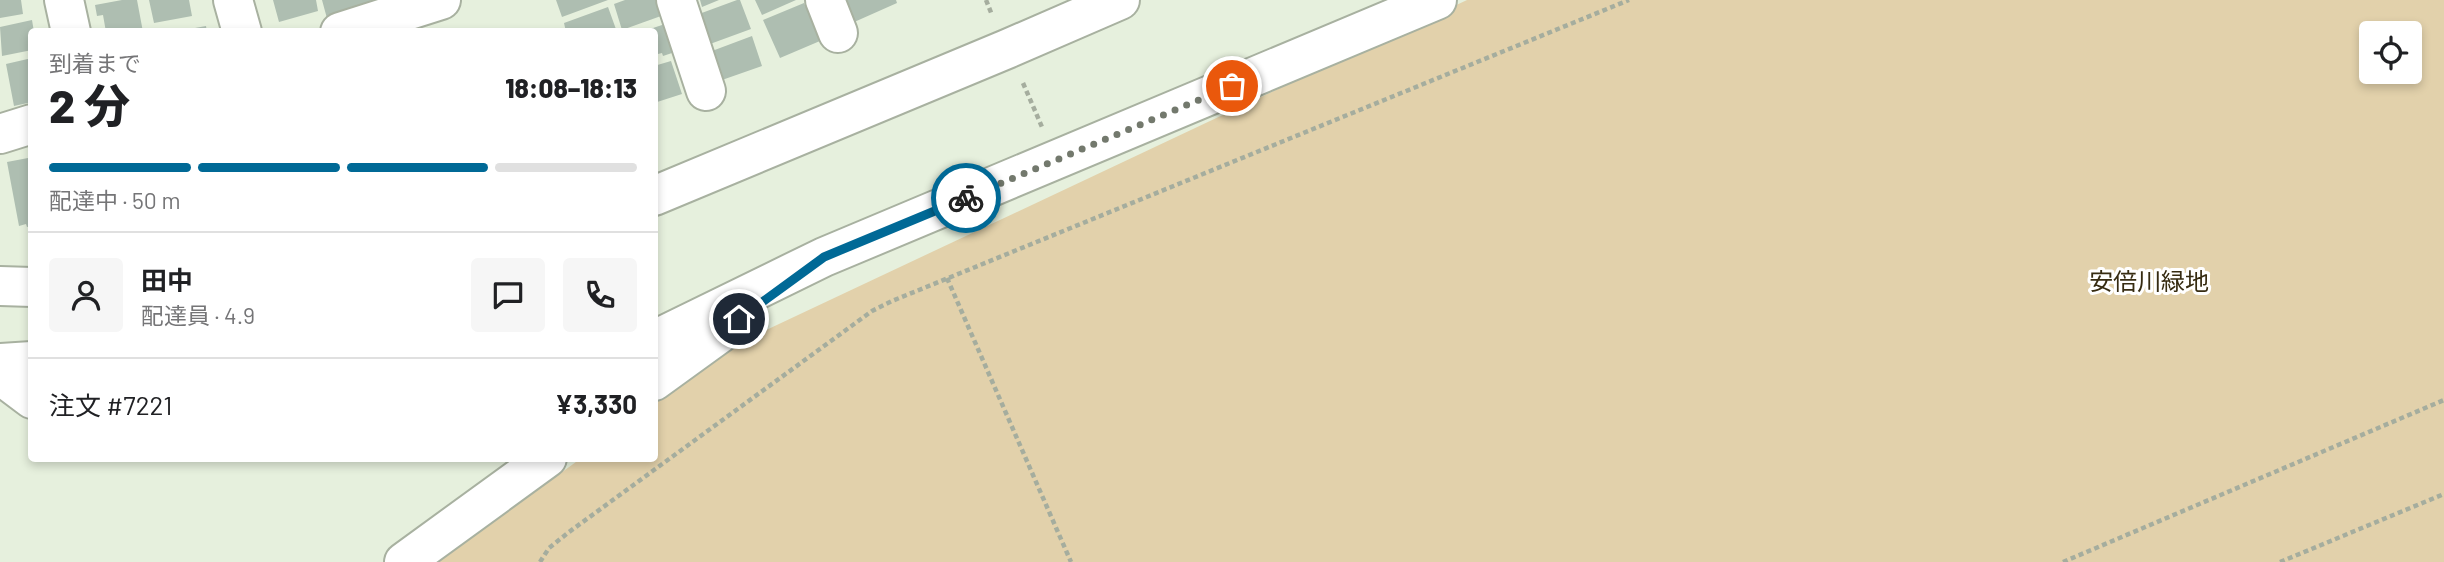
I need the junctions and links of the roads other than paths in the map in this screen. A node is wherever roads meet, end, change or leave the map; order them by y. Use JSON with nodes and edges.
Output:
{"nodes":[{"id":1,"x":64,"y":0,"type":"edge"},
{"id":2,"x":233,"y":0,"type":"edge"},
{"id":3,"x":441,"y":0,"type":"edge"},
{"id":4,"x":676,"y":0,"type":"edge"},
{"id":5,"x":1120,"y":0,"type":"edge"},
{"id":6,"x":1437,"y":0,"type":"edge"},
{"id":7,"x":70,"y":28,"type":"edge"},
{"id":8,"x":241,"y":28,"type":"edge"},
{"id":9,"x":353,"y":28,"type":"edge"},
{"id":10,"x":706,"y":91,"type":"dead end"},
{"id":11,"x":28,"y":125,"type":"edge"},
{"id":12,"x":0,"y":134,"type":"edge"},
{"id":13,"x":658,"y":193,"type":"edge"},
{"id":14,"x":824,"y":257,"type":"junction"},
{"id":15,"x":0,"y":286,"type":"edge"},
{"id":16,"x":28,"y":287,"type":"edge"},
{"id":17,"x":658,"y":338,"type":"edge"},
{"id":18,"x":28,"y":361,"type":"edge"},
{"id":19,"x":0,"y":363,"type":"edge"},
{"id":20,"x":0,"y":375,"type":"edge"},
{"id":21,"x":658,"y":378,"type":"edge"},
{"id":22,"x":28,"y":396,"type":"edge"},
{"id":23,"x":537,"y":462,"type":"edge"},
{"id":24,"x":404,"y":562,"type":"edge"}],
"edges":[{"from":1,"to":7,"type":"street"},
{"from":2,"to":8,"type":"street"},
{"from":3,"to":9,"type":"street"},
{"from":4,"to":10,"type":"street"},
{"from":5,"to":13,"type":"street"},
{"from":6,"to":14,"type":"street"},
{"from":11,"to":12,"type":"street"},
{"from":14,"to":17,"type":"street"},
{"from":14,"to":21,"type":"street"},
{"from":15,"to":16,"type":"street"},
{"from":18,"to":19,"type":"street"},
{"from":20,"to":22,"type":"street"},
{"from":23,"to":24,"type":"street"}]}
